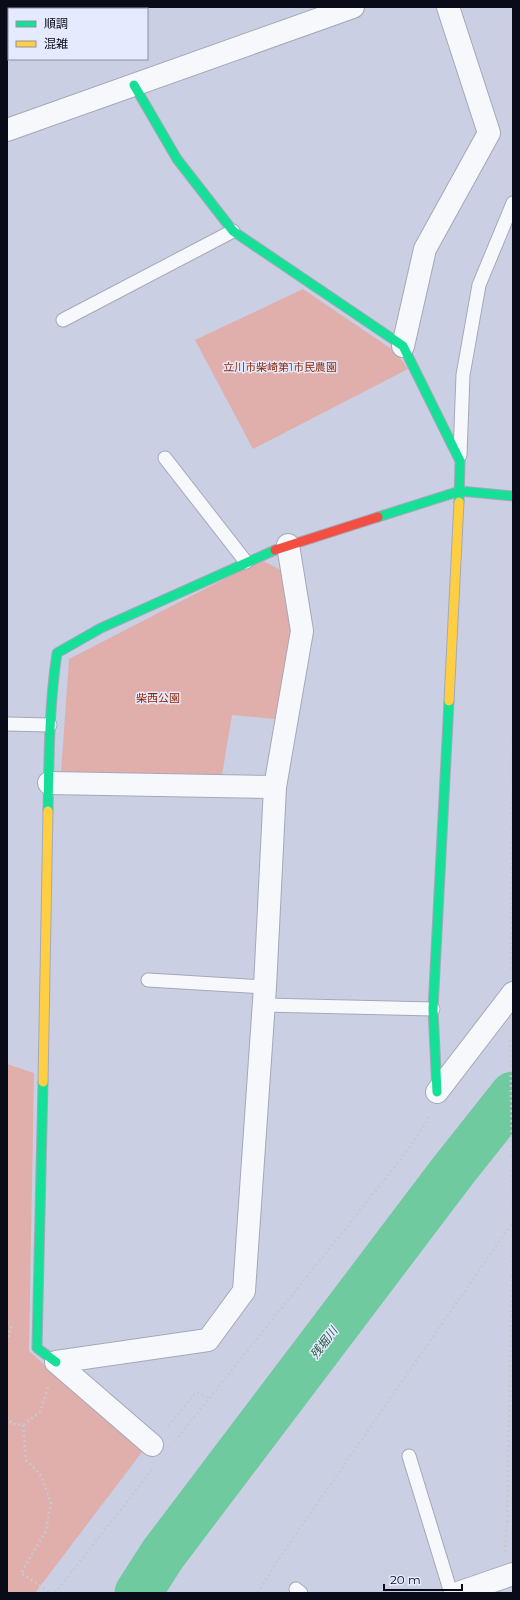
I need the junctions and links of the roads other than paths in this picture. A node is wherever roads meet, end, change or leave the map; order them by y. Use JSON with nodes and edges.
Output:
{"nodes":[{"id":1,"x":353,"y":7,"type":"edge"},
{"id":2,"x":448,"y":7,"type":"edge"},
{"id":3,"x":134,"y":85,"type":"junction"},
{"id":4,"x":7,"y":130,"type":"edge"},
{"id":5,"x":513,"y":203,"type":"edge"},
{"id":6,"x":233,"y":230,"type":"junction"},
{"id":7,"x":63,"y":320,"type":"dead end"},
{"id":8,"x":403,"y":346,"type":"junction"},
{"id":9,"x":165,"y":458,"type":"dead end"},
{"id":10,"x":460,"y":461,"type":"junction"},
{"id":11,"x":460,"y":491,"type":"junction"},
{"id":12,"x":513,"y":496,"type":"edge"},
{"id":13,"x":288,"y":545,"type":"junction"},
{"id":14,"x":246,"y":562,"type":"junction"},
{"id":15,"x":7,"y":724,"type":"edge"},
{"id":16,"x":50,"y":725,"type":"junction"},
{"id":17,"x":49,"y":783,"type":"junction"},
{"id":18,"x":275,"y":787,"type":"junction"},
{"id":19,"x":148,"y":980,"type":"dead end"},
{"id":20,"x":512,"y":994,"type":"edge"},
{"id":21,"x":265,"y":996,"type":"junction"},
{"id":22,"x":433,"y":1009,"type":"junction"},
{"id":23,"x":437,"y":1092,"type":"joint"},
{"id":24,"x":56,"y":1362,"type":"junction"},
{"id":25,"x":152,"y":1445,"type":"road end"},
{"id":26,"x":408,"y":1456,"type":"dead end"},
{"id":27,"x":513,"y":1574,"type":"edge"},
{"id":28,"x":451,"y":1593,"type":"edge"},
{"id":29,"x":458,"y":1593,"type":"edge"}],
"edges":[{"from":1,"to":3,"type":"street"},
{"from":2,"to":8,"type":"street"},
{"from":3,"to":4,"type":"street"},
{"from":3,"to":6,"type":"street"},
{"from":5,"to":10,"type":"lane"},
{"from":6,"to":7,"type":"lane"},
{"from":6,"to":8,"type":"street"},
{"from":8,"to":10,"type":"street"},
{"from":9,"to":14,"type":"lane"},
{"from":10,"to":11,"type":"street"},
{"from":11,"to":12,"type":"street"},
{"from":11,"to":13,"type":"street"},
{"from":11,"to":22,"type":"street"},
{"from":13,"to":14,"type":"street"},
{"from":13,"to":18,"type":"street"},
{"from":14,"to":16,"type":"street"},
{"from":15,"to":16,"type":"lane"},
{"from":16,"to":17,"type":"street"},
{"from":17,"to":18,"type":"street"},
{"from":17,"to":24,"type":"street"},
{"from":18,"to":21,"type":"street"},
{"from":19,"to":21,"type":"lane"},
{"from":20,"to":23,"type":"street"},
{"from":21,"to":22,"type":"lane"},
{"from":21,"to":24,"type":"street"},
{"from":22,"to":23,"type":"street"},
{"from":24,"to":25,"type":"street"},
{"from":26,"to":28,"type":"lane"},
{"from":27,"to":29,"type":"street"}]}
